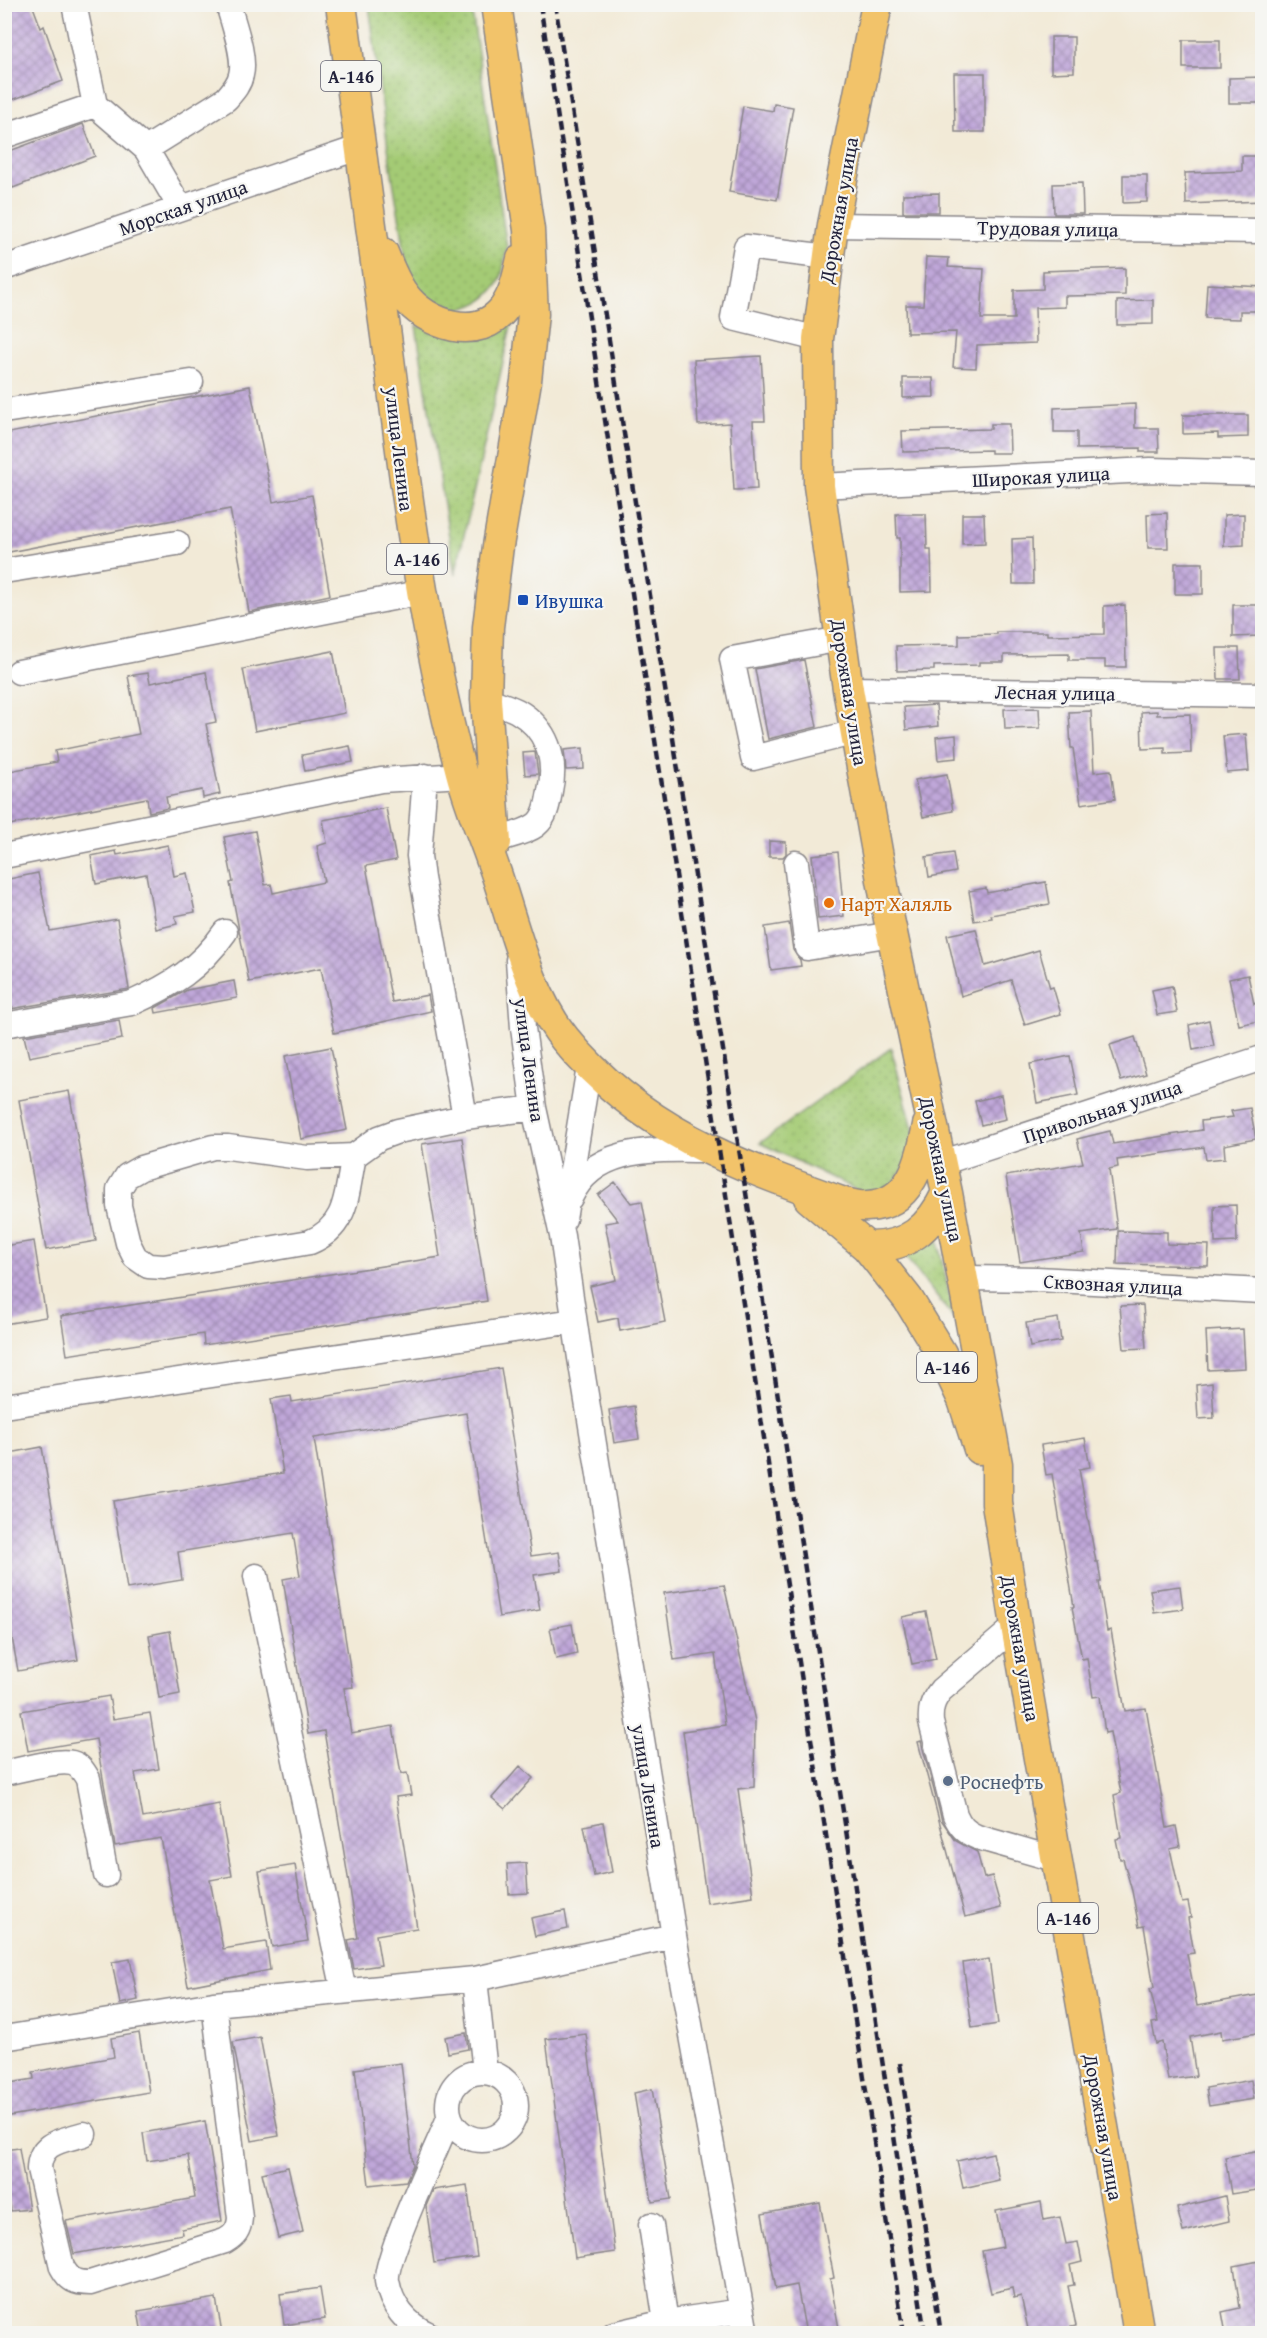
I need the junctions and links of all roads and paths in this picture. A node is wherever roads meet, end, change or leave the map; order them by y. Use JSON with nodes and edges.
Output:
{"nodes":[{"id":1,"x":74,"y":4,"type":"edge"},
{"id":2,"x":228,"y":4,"type":"edge"},
{"id":3,"x":341,"y":4,"type":"edge"},
{"id":4,"x":496,"y":4,"type":"edge"},
{"id":5,"x":877,"y":4,"type":"edge"},
{"id":6,"x":95,"y":105,"type":"junction"},
{"id":7,"x":4,"y":136,"type":"edge"},
{"id":8,"x":361,"y":147,"type":"junction"},
{"id":9,"x":146,"y":149,"type":"junction"},
{"id":10,"x":180,"y":207,"type":"junction"},
{"id":11,"x":833,"y":225,"type":"junction"},
{"id":12,"x":372,"y":226,"type":"junction"},
{"id":13,"x":529,"y":230,"type":"junction"},
{"id":14,"x":1263,"y":231,"type":"edge"},
{"id":15,"x":829,"y":258,"type":"junction"},
{"id":16,"x":4,"y":268,"type":"edge"},
{"id":17,"x":818,"y":339,"type":"junction"},
{"id":18,"x":191,"y":382,"type":"dead end"},
{"id":19,"x":4,"y":411,"type":"edge"},
{"id":20,"x":1263,"y":473,"type":"edge"},
{"id":21,"x":819,"y":486,"type":"junction"},
{"id":22,"x":177,"y":543,"type":"dead end"},
{"id":23,"x":4,"y":571,"type":"edge"},
{"id":24,"x":423,"y":592,"type":"junction"},
{"id":25,"x":841,"y":639,"type":"junction"},
{"id":26,"x":19,"y":672,"type":"dead end"},
{"id":27,"x":848,"y":689,"type":"junction"},
{"id":28,"x":1263,"y":695,"type":"edge"},
{"id":29,"x":486,"y":699,"type":"junction"},
{"id":30,"x":856,"y":732,"type":"junction"},
{"id":31,"x":462,"y":775,"type":"junction"},
{"id":32,"x":425,"y":776,"type":"junction"},
{"id":33,"x":496,"y":840,"type":"junction"},
{"id":34,"x":4,"y":856,"type":"edge"},
{"id":35,"x":796,"y":863,"type":"dead end"},
{"id":36,"x":500,"y":884,"type":"junction"},
{"id":37,"x":225,"y":932,"type":"dead end"},
{"id":38,"x":892,"y":934,"type":"junction"},
{"id":39,"x":516,"y":940,"type":"junction"},
{"id":40,"x":4,"y":1025,"type":"edge"},
{"id":41,"x":1263,"y":1058,"type":"edge"},
{"id":42,"x":589,"y":1067,"type":"junction"},
{"id":43,"x":534,"y":1108,"type":"junction"},
{"id":44,"x":930,"y":1113,"type":"junction"},
{"id":45,"x":465,"y":1117,"type":"junction"},
{"id":46,"x":708,"y":1150,"type":"junction"},
{"id":47,"x":354,"y":1156,"type":"junction"},
{"id":48,"x":941,"y":1163,"type":"junction"},
{"id":49,"x":788,"y":1183,"type":"junction"},
{"id":50,"x":947,"y":1193,"type":"junction"},
{"id":51,"x":565,"y":1208,"type":"junction"},
{"id":52,"x":562,"y":1236,"type":"junction"},
{"id":53,"x":867,"y":1247,"type":"junction"},
{"id":54,"x":964,"y":1278,"type":"junction"},
{"id":55,"x":1263,"y":1291,"type":"edge"},
{"id":56,"x":574,"y":1321,"type":"junction"},
{"id":57,"x":963,"y":1400,"type":"junction"},
{"id":58,"x":4,"y":1406,"type":"edge"},
{"id":59,"x":997,"y":1503,"type":"junction"},
{"id":60,"x":256,"y":1576,"type":"dead end"},
{"id":61,"x":1016,"y":1626,"type":"junction"},
{"id":62,"x":4,"y":1773,"type":"edge"},
{"id":63,"x":1058,"y":1860,"type":"junction"},
{"id":64,"x":106,"y":1875,"type":"dead end"},
{"id":65,"x":674,"y":1936,"type":"junction"},
{"id":66,"x":475,"y":1979,"type":"junction"},
{"id":67,"x":344,"y":1991,"type":"junction"},
{"id":68,"x":214,"y":2004,"type":"junction"},
{"id":69,"x":4,"y":2038,"type":"edge"},
{"id":70,"x":485,"y":2072,"type":"junction"},
{"id":71,"x":449,"y":2118,"type":"junction"},
{"id":72,"x":84,"y":2134,"type":"dead end"},
{"id":73,"x":651,"y":2225,"type":"dead end"},
{"id":74,"x":666,"y":2322,"type":"junction"},
{"id":75,"x":744,"y":2322,"type":"edge"},
{"id":76,"x":428,"y":2334,"type":"edge"},
{"id":77,"x":614,"y":2334,"type":"edge"},
{"id":78,"x":1140,"y":2334,"type":"edge"}],
"edges":[{"from":1,"to":6,"type":"street"},
{"from":2,"to":9,"type":"street"},
{"from":3,"to":8,"type":"main road","name":"улица Ленина","number":"А-146"},
{"from":4,"to":13,"type":"main road","name":"улица Ленина","number":"А-146"},
{"from":5,"to":11,"type":"main road","name":"Дорожная улица"},
{"from":6,"to":7,"type":"street"},
{"from":6,"to":9,"type":"street"},
{"from":8,"to":10,"type":"street","name":"Морская улица"},
{"from":8,"to":12,"type":"main road","name":"улица Ленина","number":"А-146"},
{"from":9,"to":10,"type":"street"},
{"from":10,"to":16,"type":"street","name":"Морская улица"},
{"from":11,"to":14,"type":"street","name":"Трудовая улица"},
{"from":11,"to":15,"type":"main road","name":"Дорожная улица"},
{"from":12,"to":13,"type":"main road","number":"А-146"},
{"from":12,"to":24,"type":"main road","name":"улица Ленина","number":"А-146"},
{"from":13,"to":29,"type":"main road","name":"улица Ленина","number":"А-146"},
{"from":15,"to":17,"type":"main road","name":"Дорожная улица"},
{"from":15,"to":17,"type":"street"},
{"from":17,"to":21,"type":"main road","name":"Дорожная улица"},
{"from":18,"to":19,"type":"street"},
{"from":20,"to":21,"type":"street","name":"Широкая улица"},
{"from":21,"to":25,"type":"main road","name":"Дорожная улица"},
{"from":22,"to":23,"type":"street"},
{"from":24,"to":26,"type":"street"},
{"from":24,"to":31,"type":"main road","name":"улица Ленина","number":"А-146"},
{"from":25,"to":27,"type":"main road","name":"Дорожная улица"},
{"from":25,"to":30,"type":"street"},
{"from":27,"to":28,"type":"street","name":"Лесная улица"},
{"from":27,"to":30,"type":"main road","name":"Дорожная улица"},
{"from":29,"to":33,"type":"main road","name":"улица Ленина","number":"А-146"},
{"from":29,"to":33,"type":"street"},
{"from":30,"to":38,"type":"main road","name":"Дорожная улица"},
{"from":31,"to":32,"type":"street"},
{"from":31,"to":36,"type":"main road","name":"улица Ленина","number":"А-146"},
{"from":32,"to":34,"type":"street"},
{"from":32,"to":45,"type":"street"},
{"from":33,"to":36,"type":"main road","name":"улица Ленина","number":"А-146"},
{"from":35,"to":38,"type":"street"},
{"from":36,"to":39,"type":"main road","name":"улица Ленина","number":"А-146"},
{"from":37,"to":40,"type":"street"},
{"from":38,"to":44,"type":"main road","name":"Дорожная улица"},
{"from":39,"to":42,"type":"main road","number":"А-146"},
{"from":39,"to":43,"type":"street","name":"улица Ленина"},
{"from":41,"to":48,"type":"street","name":"Привольная улица"},
{"from":42,"to":46,"type":"main road","number":"А-146"},
{"from":42,"to":51,"type":"street","name":"улица Ленина"},
{"from":43,"to":45,"type":"street"},
{"from":43,"to":52,"type":"street","name":"улица Ленина"},
{"from":44,"to":48,"type":"main road","name":"Дорожная улица"},
{"from":44,"to":49,"type":"main road"},
{"from":45,"to":47,"type":"street"},
{"from":46,"to":49,"type":"main road","number":"А-146"},
{"from":46,"to":51,"type":"street","name":"улица Ленина"},
{"from":47,"to":47,"type":"street"},
{"from":48,"to":50,"type":"main road","name":"Дорожная улица"},
{"from":49,"to":53,"type":"main road","number":"А-146"},
{"from":50,"to":53,"type":"main road"},
{"from":50,"to":54,"type":"main road","name":"Дорожная улица"},
{"from":51,"to":52,"type":"street","name":"улица Ленина"},
{"from":52,"to":56,"type":"street","name":"улица Ленина"},
{"from":53,"to":57,"type":"main road","number":"А-146"},
{"from":54,"to":55,"type":"street","name":"Сквозная улица"},
{"from":54,"to":57,"type":"main road"},
{"from":54,"to":59,"type":"main road","name":"Дорожная улица"},
{"from":56,"to":58,"type":"street"},
{"from":56,"to":65,"type":"street","name":"улица Ленина"},
{"from":57,"to":59,"type":"main road","number":"А-146"},
{"from":59,"to":61,"type":"main road","name":"Дорожная улица","number":"А-146"},
{"from":60,"to":67,"type":"street"},
{"from":61,"to":63,"type":"main road","name":"Дорожная улица","number":"А-146"},
{"from":61,"to":63,"type":"street"},
{"from":62,"to":64,"type":"street"},
{"from":63,"to":78,"type":"main road","name":"Дорожная улица","number":"А-146"},
{"from":65,"to":66,"type":"street"},
{"from":65,"to":75,"type":"street","name":"улица Ленина"},
{"from":66,"to":67,"type":"street"},
{"from":66,"to":70,"type":"street"},
{"from":67,"to":68,"type":"street"},
{"from":68,"to":69,"type":"street"},
{"from":68,"to":72,"type":"street"},
{"from":70,"to":71,"type":"street"},
{"from":70,"to":71,"type":"street"},
{"from":71,"to":76,"type":"street"},
{"from":73,"to":74,"type":"street"},
{"from":74,"to":75,"type":"street"},
{"from":74,"to":77,"type":"street"}]}
